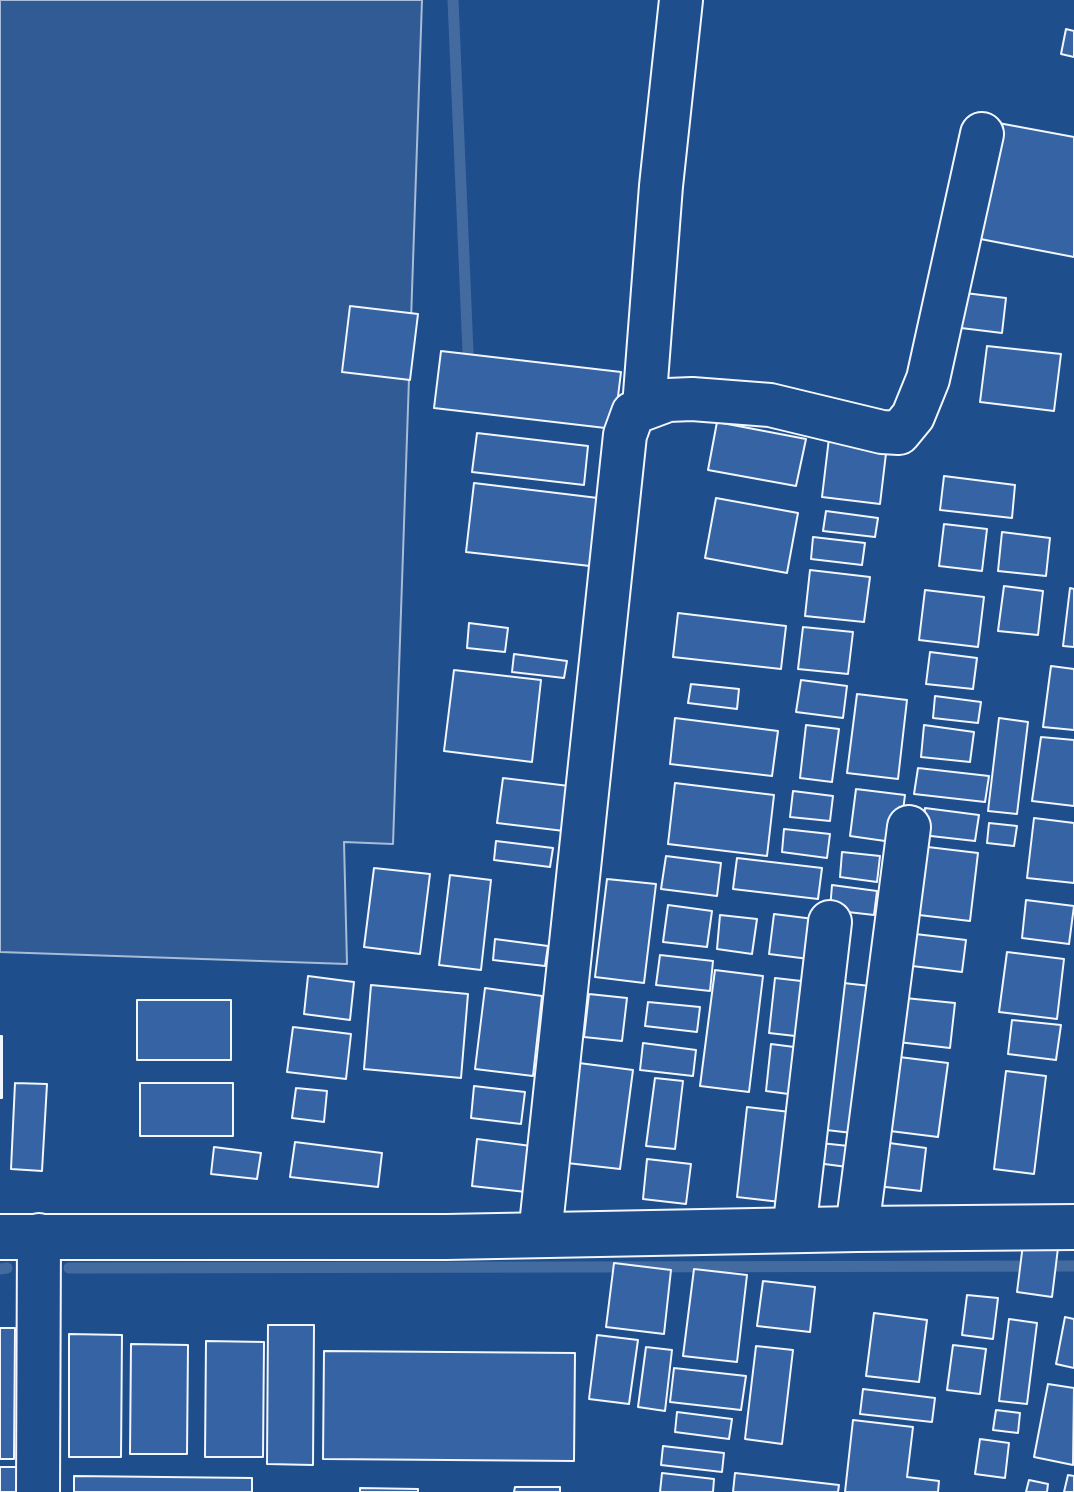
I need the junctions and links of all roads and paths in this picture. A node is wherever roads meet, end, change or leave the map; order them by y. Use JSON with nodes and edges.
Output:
{"nodes":[{"id":1,"x":681,"y":0,"type":"edge"},
{"id":2,"x":982,"y":134,"type":"dead end"},
{"id":3,"x":644,"y":407,"type":"junction"},
{"id":4,"x":909,"y":827,"type":"dead end"},
{"id":5,"x":830,"y":922,"type":"dead end"},
{"id":6,"x":1074,"y":1227,"type":"edge"},
{"id":7,"x":857,"y":1229,"type":"junction"},
{"id":8,"x":794,"y":1231,"type":"junction"},
{"id":9,"x":540,"y":1235,"type":"junction"},
{"id":10,"x":20,"y":1236,"type":"edge"},
{"id":11,"x":38,"y":1492,"type":"edge"}],
"edges":[{"from":1,"to":3,"type":"street"},
{"from":2,"to":3,"type":"street"},
{"from":3,"to":9,"type":"street"},
{"from":4,"to":7,"type":"street"},
{"from":5,"to":8,"type":"street"},
{"from":6,"to":7,"type":"main road"},
{"from":7,"to":8,"type":"main road"},
{"from":8,"to":9,"type":"main road"},
{"from":9,"to":10,"type":"main road"},
{"from":10,"to":11,"type":"street"}]}
